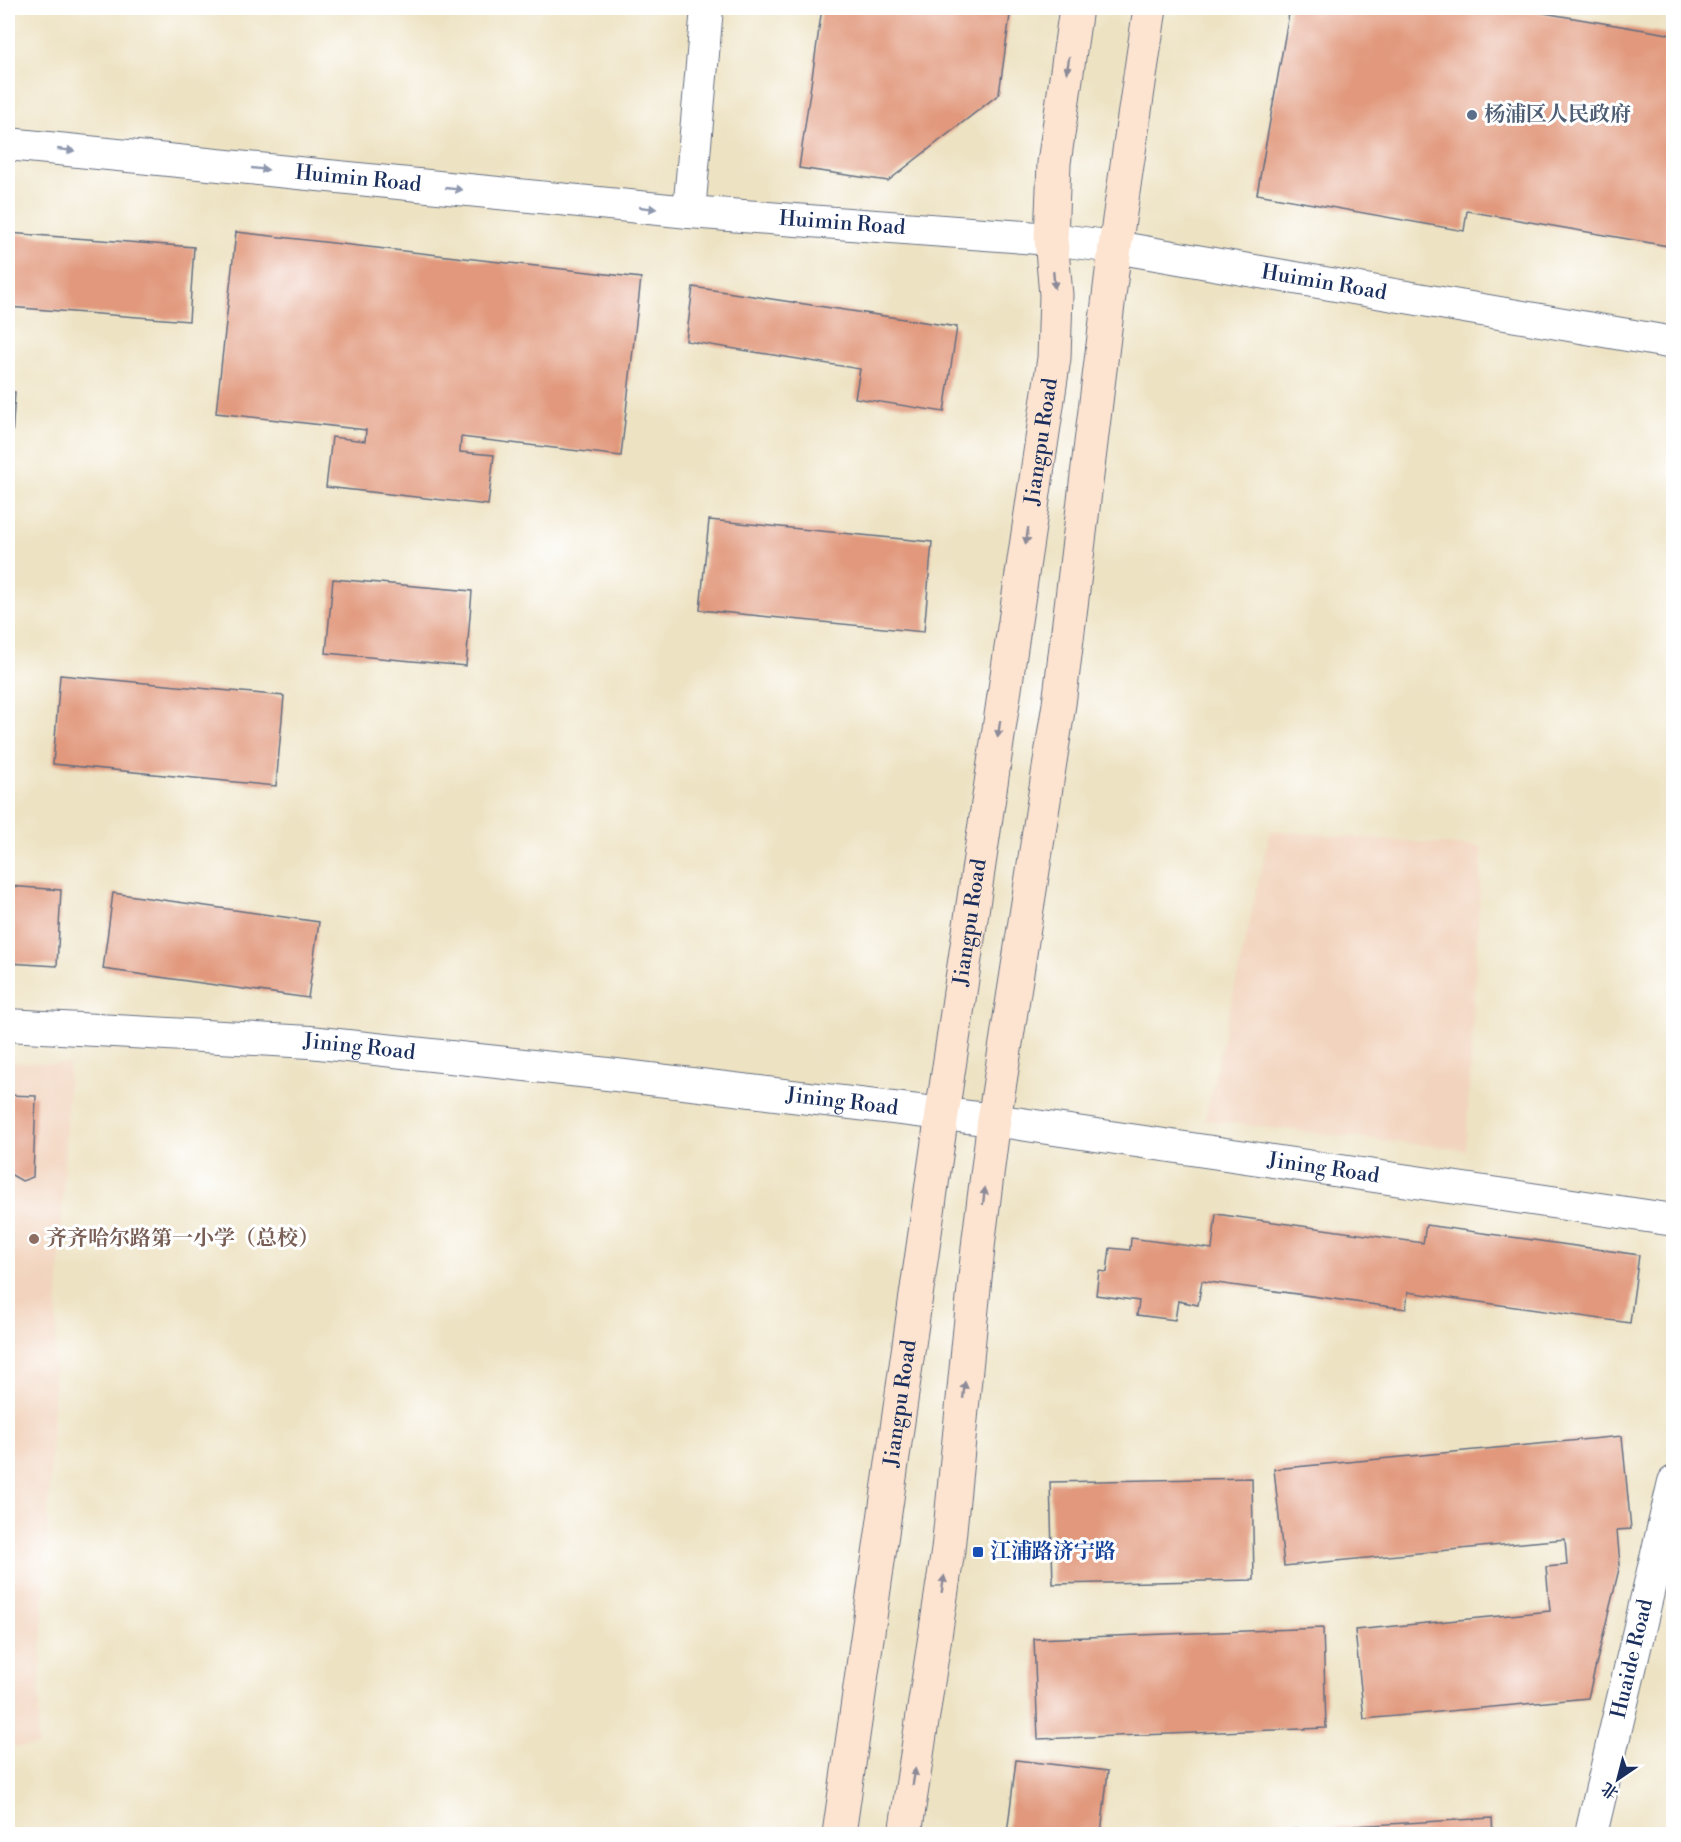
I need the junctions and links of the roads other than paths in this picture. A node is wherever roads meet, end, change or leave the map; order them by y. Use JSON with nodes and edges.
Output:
{"nodes":[{"id":1,"x":707,"y":8,"type":"edge"},
{"id":2,"x":1076,"y":8,"type":"edge"},
{"id":3,"x":1149,"y":8,"type":"edge"},
{"id":4,"x":8,"y":144,"type":"edge"},
{"id":5,"x":689,"y":212,"type":"junction"},
{"id":6,"x":1051,"y":239,"type":"junction"},
{"id":7,"x":1115,"y":247,"type":"junction"},
{"id":8,"x":1674,"y":343,"type":"edge"},
{"id":9,"x":8,"y":1025,"type":"edge"},
{"id":10,"x":942,"y":1114,"type":"junction"},
{"id":11,"x":994,"y":1120,"type":"junction"},
{"id":12,"x":1674,"y":1220,"type":"edge"},
{"id":13,"x":1674,"y":1482,"type":"edge"},
{"id":14,"x":839,"y":1834,"type":"edge"},
{"id":15,"x":905,"y":1834,"type":"edge"},
{"id":16,"x":1592,"y":1834,"type":"edge"}],
"edges":[{"from":1,"to":5,"type":"street"},
{"from":2,"to":6,"type":"main road","name":"Jiangpu Road","one_way":true},
{"from":3,"to":7,"type":"main road"},
{"from":4,"to":5,"type":"street","name":"Huimin Road","one_way":true},
{"from":5,"to":6,"type":"street","name":"Huimin Road"},
{"from":6,"to":7,"type":"street","name":"Huimin Road"},
{"from":6,"to":10,"type":"main road","name":"Jiangpu Road","one_way":true},
{"from":7,"to":8,"type":"street","name":"Huimin Road"},
{"from":7,"to":11,"type":"main road"},
{"from":9,"to":10,"type":"street","name":"Jining Road"},
{"from":10,"to":11,"type":"street","name":"Jining Road"},
{"from":10,"to":14,"type":"main road","name":"Jiangpu Road"},
{"from":11,"to":12,"type":"street","name":"Jining Road"},
{"from":15,"to":11,"type":"main road","one_way":true},
{"from":13,"to":16,"type":"street","name":"Huaide Road"}]}
